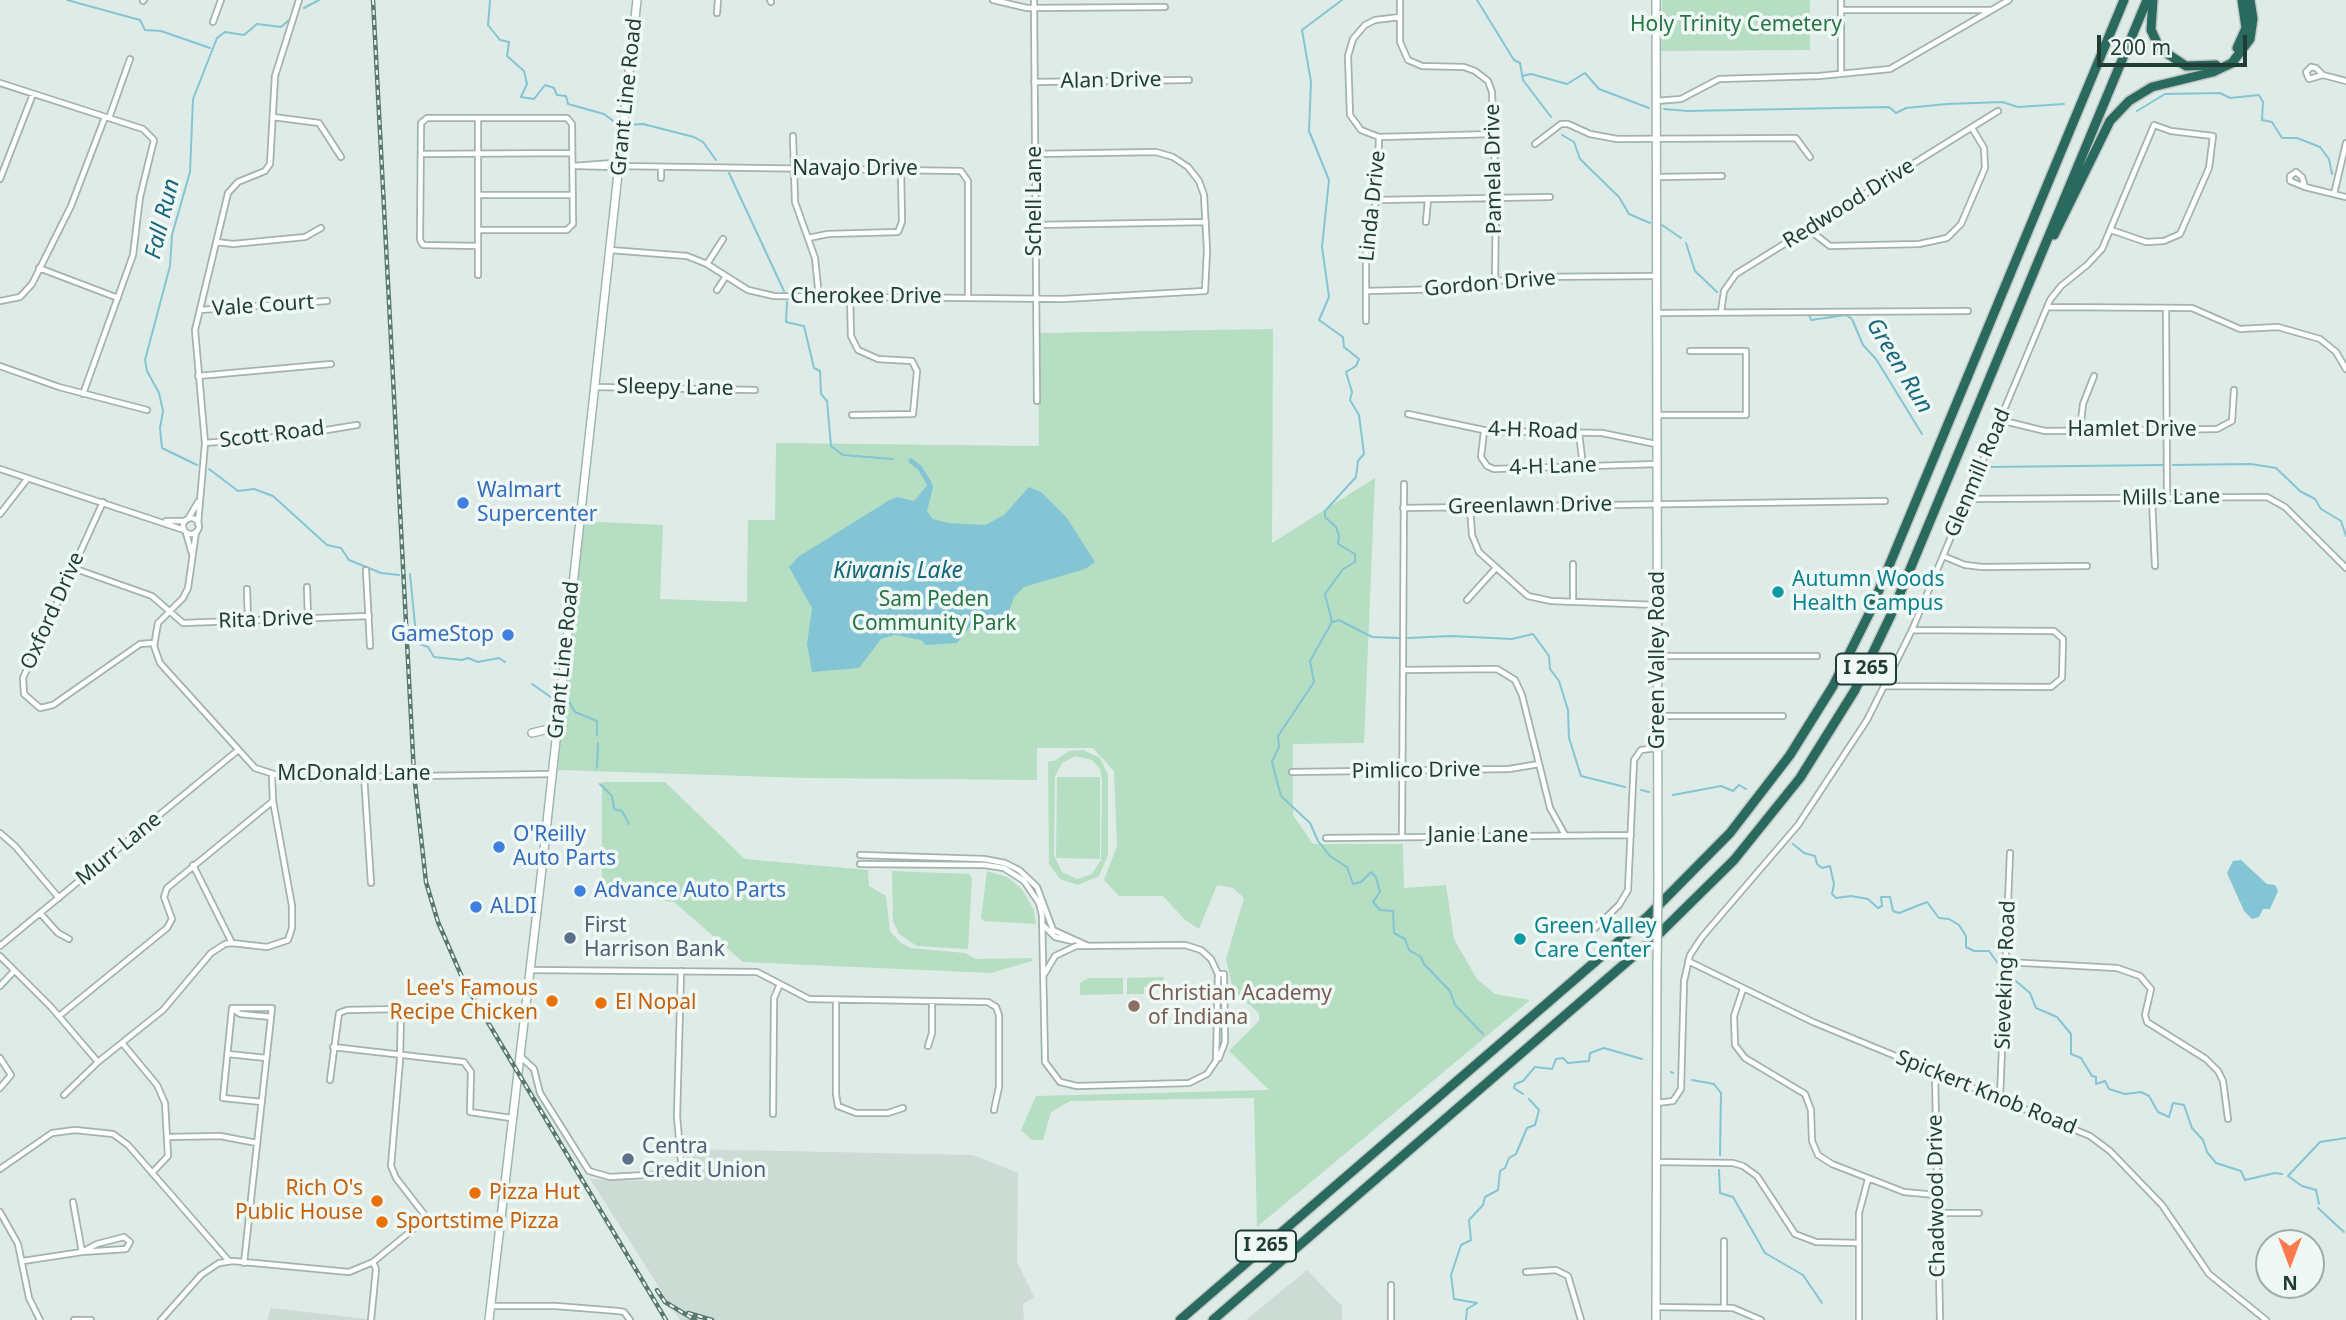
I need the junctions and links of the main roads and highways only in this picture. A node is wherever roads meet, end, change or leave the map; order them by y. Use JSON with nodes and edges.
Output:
{"nodes":[{"id":1,"x":637,"y":0,"type":"edge"},
{"id":2,"x":1656,"y":0,"type":"edge"},
{"id":3,"x":2118,"y":0,"type":"edge"},
{"id":4,"x":2124,"y":0,"type":"edge"},
{"id":5,"x":2147,"y":0,"type":"edge"},
{"id":6,"x":2153,"y":0,"type":"edge"},
{"id":7,"x":2242,"y":0,"type":"edge"},
{"id":8,"x":2250,"y":0,"type":"edge"},
{"id":9,"x":2084,"y":97,"type":"junction"},
{"id":10,"x":2017,"y":308,"type":"junction"},
{"id":11,"x":557,"y":727,"type":"junction"},
{"id":12,"x":532,"y":733,"type":"dead end"},
{"id":13,"x":489,"y":1320,"type":"edge"},
{"id":14,"x":1180,"y":1320,"type":"edge"},
{"id":15,"x":1213,"y":1320,"type":"edge"},
{"id":16,"x":1656,"y":1320,"type":"edge"}],
"edges":[{"from":1,"to":11,"type":"main road","name":"Grant Line Road"},
{"from":2,"to":16,"type":"main road","name":"Green Valley Road","bridge":true},
{"from":3,"to":9,"type":"highway"},
{"from":4,"to":9,"type":"highway","number":"I 265"},
{"from":5,"to":10,"type":"highway","number":"I 265"},
{"from":6,"to":7,"type":"highway"},
{"from":8,"to":10,"type":"highway"},
{"from":9,"to":14,"type":"highway","number":"I 265"},
{"from":10,"to":15,"type":"highway","number":"I 265"},
{"from":11,"to":12,"type":"main road"},
{"from":11,"to":13,"type":"main road","name":"Grant Line Road"}]}
